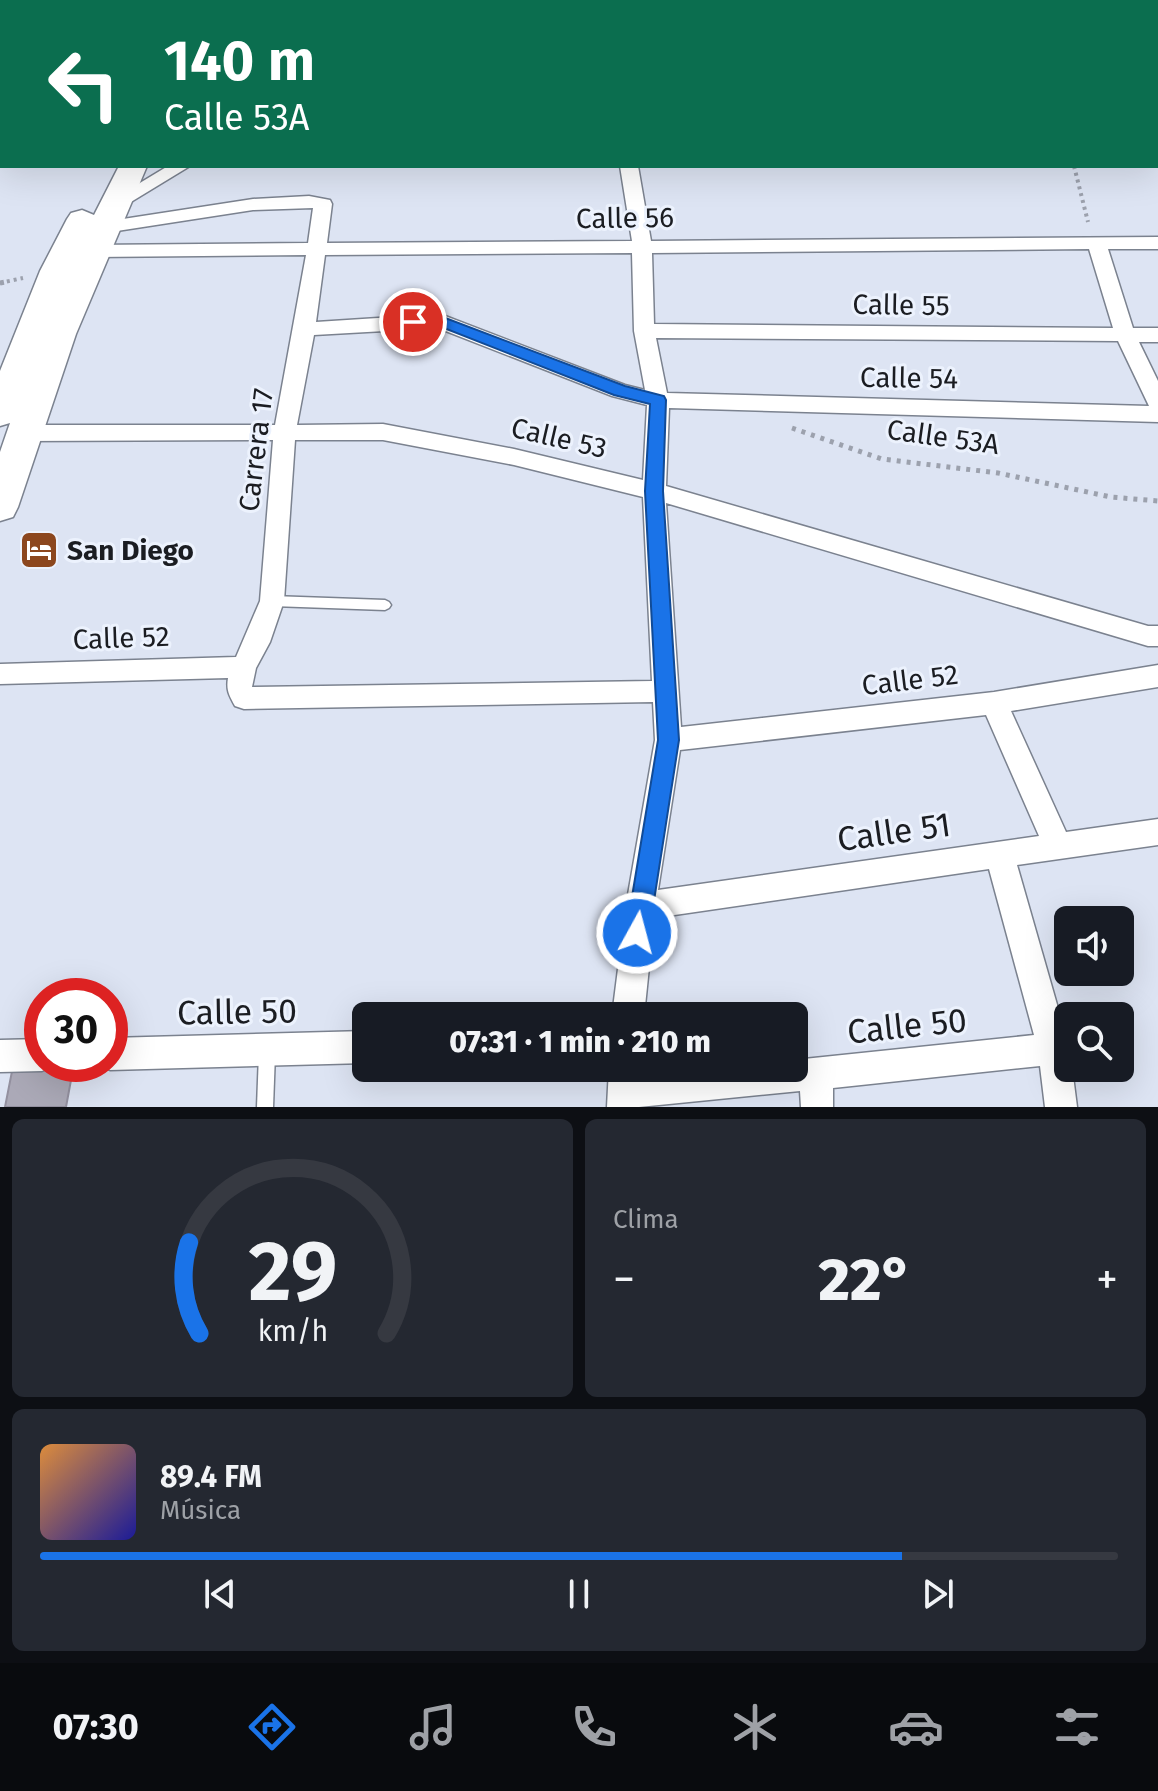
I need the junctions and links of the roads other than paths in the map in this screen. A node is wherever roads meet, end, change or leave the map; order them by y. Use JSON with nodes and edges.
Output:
{"nodes":[{"id":1,"x":107,"y":168,"type":"edge"},
{"id":2,"x":132,"y":168,"type":"edge"},
{"id":3,"x":178,"y":168,"type":"edge"},
{"id":4,"x":629,"y":168,"type":"edge"},
{"id":5,"x":104,"y":227,"type":"junction"},
{"id":6,"x":1096,"y":242,"type":"junction"},
{"id":7,"x":1158,"y":243,"type":"edge"},
{"id":8,"x":642,"y":245,"type":"junction"},
{"id":9,"x":316,"y":249,"type":"junction"},
{"id":10,"x":305,"y":329,"type":"junction"},
{"id":11,"x":644,"y":331,"type":"junction"},
{"id":12,"x":1125,"y":335,"type":"junction"},
{"id":13,"x":1158,"y":335,"type":"edge"},
{"id":14,"x":658,"y":400,"type":"junction"},
{"id":15,"x":1158,"y":403,"type":"edge"},
{"id":16,"x":1158,"y":414,"type":"edge"},
{"id":17,"x":12,"y":424,"type":"edge"},
{"id":18,"x":285,"y":430,"type":"junction"},
{"id":19,"x":654,"y":491,"type":"junction"},
{"id":20,"x":0,"y":507,"type":"edge"},
{"id":21,"x":272,"y":601,"type":"junction"},
{"id":22,"x":385,"y":605,"type":"dead end"},
{"id":23,"x":1158,"y":636,"type":"edge"},
{"id":24,"x":243,"y":667,"type":"junction"},
{"id":25,"x":0,"y":674,"type":"edge"},
{"id":26,"x":1158,"y":676,"type":"edge"},
{"id":27,"x":666,"y":691,"type":"junction"},
{"id":28,"x":994,"y":703,"type":"junction"},
{"id":29,"x":668,"y":740,"type":"junction"},
{"id":30,"x":1158,"y":832,"type":"edge"},
{"id":31,"x":1057,"y":845,"type":"junction"},
{"id":32,"x":999,"y":853,"type":"junction"},
{"id":33,"x":641,"y":906,"type":"junction"},
{"id":34,"x":630,"y":1002,"type":"edge"},
{"id":35,"x":352,"y":1047,"type":"edge"},
{"id":36,"x":1054,"y":1049,"type":"joint"},
{"id":37,"x":267,"y":1050,"type":"junction"},
{"id":38,"x":128,"y":1054,"type":"edge"},
{"id":39,"x":24,"y":1055,"type":"edge"},
{"id":40,"x":0,"y":1056,"type":"edge"},
{"id":41,"x":816,"y":1074,"type":"junction"},
{"id":42,"x":1058,"y":1082,"type":"edge"},
{"id":43,"x":624,"y":1088,"type":"edge"},
{"id":44,"x":265,"y":1107,"type":"edge"},
{"id":45,"x":817,"y":1107,"type":"edge"},
{"id":46,"x":1061,"y":1107,"type":"edge"}],
"edges":[{"from":1,"to":17,"type":"main road"},
{"from":2,"to":5,"type":"main road"},
{"from":3,"to":5,"type":"street"},
{"from":4,"to":8,"type":"street"},
{"from":5,"to":9,"type":"street","name":"Calle 56"},
{"from":5,"to":9,"type":"street","name":"Carrera 17"},
{"from":5,"to":17,"type":"main road"},
{"from":6,"to":7,"type":"street","name":"Calle 56"},
{"from":6,"to":8,"type":"street","name":"Calle 56"},
{"from":6,"to":12,"type":"street"},
{"from":8,"to":9,"type":"street","name":"Calle 56"},
{"from":8,"to":11,"type":"street"},
{"from":9,"to":10,"type":"street","name":"Carrera 17"},
{"from":10,"to":14,"type":"street"},
{"from":10,"to":18,"type":"street","name":"Carrera 17"},
{"from":11,"to":12,"type":"street","name":"Calle 55"},
{"from":11,"to":14,"type":"street"},
{"from":12,"to":13,"type":"street","name":"Calle 55"},
{"from":12,"to":15,"type":"street"},
{"from":14,"to":16,"type":"street","name":"Calle 54"},
{"from":14,"to":19,"type":"street"},
{"from":17,"to":18,"type":"street","name":"Calle 53"},
{"from":17,"to":20,"type":"main road"},
{"from":18,"to":19,"type":"street","name":"Calle 53"},
{"from":18,"to":21,"type":"street","name":"Carrera 17"},
{"from":19,"to":23,"type":"street","name":"Calle 53"},
{"from":19,"to":27,"type":"street"},
{"from":21,"to":22,"type":"lane"},
{"from":21,"to":24,"type":"street","name":"Carrera 17"},
{"from":24,"to":25,"type":"street","name":"Calle 52"},
{"from":24,"to":27,"type":"street","name":"Carrera 17"},
{"from":26,"to":28,"type":"street","name":"Calle 52"},
{"from":27,"to":29,"type":"street"},
{"from":28,"to":29,"type":"street","name":"Calle 52"},
{"from":28,"to":31,"type":"street"},
{"from":29,"to":33,"type":"street"},
{"from":30,"to":31,"type":"street","name":"Calle 51"},
{"from":31,"to":32,"type":"street","name":"Calle 51"},
{"from":32,"to":33,"type":"street","name":"Calle 51"},
{"from":32,"to":36,"type":"street"},
{"from":33,"to":34,"type":"street"},
{"from":35,"to":37,"type":"street","name":"Calle 50"},
{"from":36,"to":41,"type":"street","name":"Calle 50"},
{"from":37,"to":38,"type":"street","name":"Calle 50"},
{"from":37,"to":44,"type":"lane"},
{"from":39,"to":40,"type":"street"},
{"from":41,"to":43,"type":"street","name":"Calle 50"},
{"from":41,"to":45,"type":"street"},
{"from":42,"to":46,"type":"street"}]}
